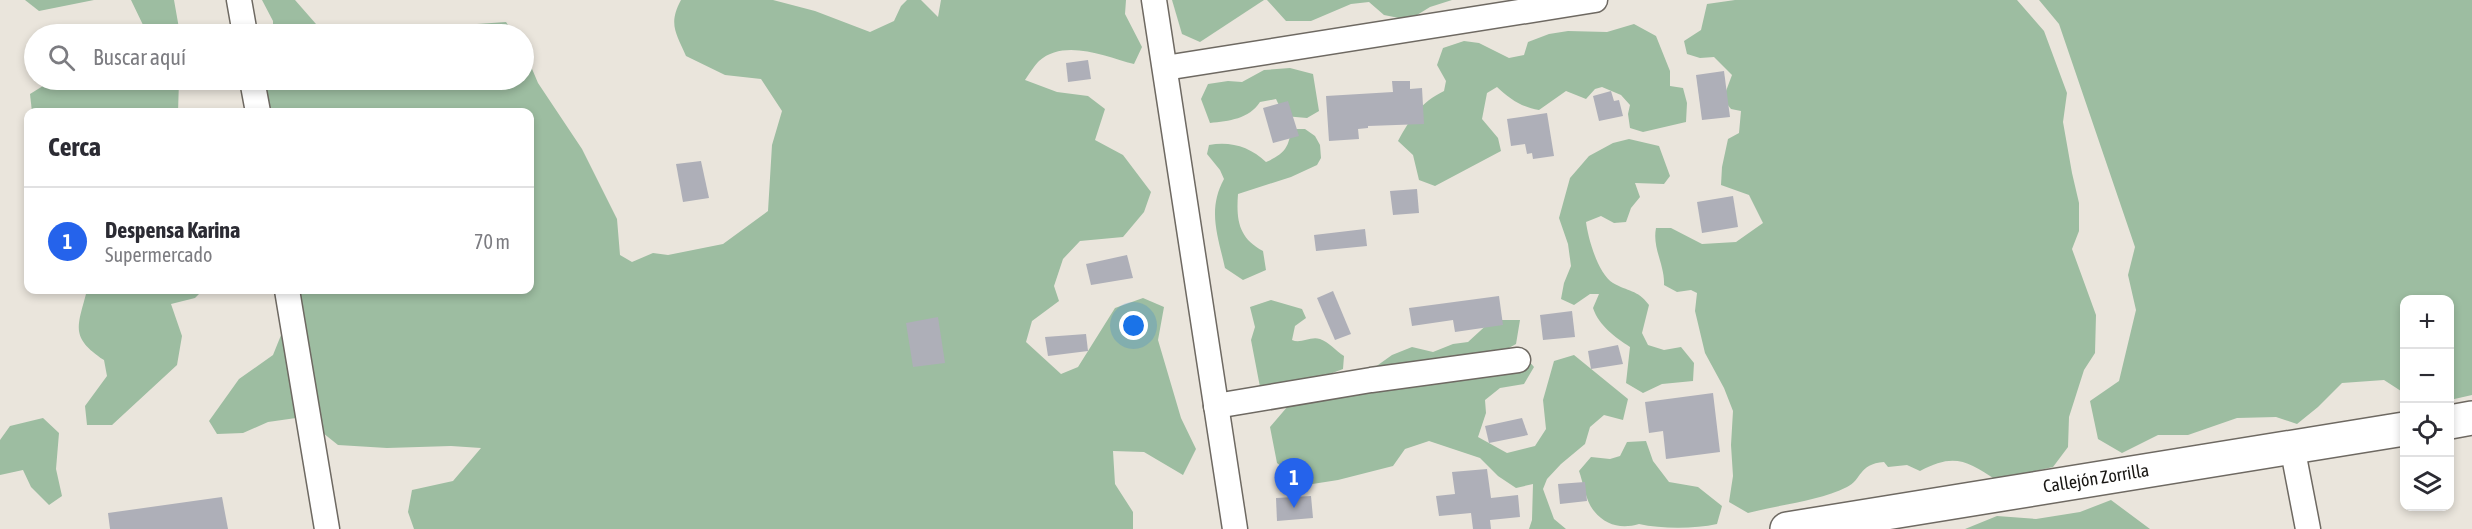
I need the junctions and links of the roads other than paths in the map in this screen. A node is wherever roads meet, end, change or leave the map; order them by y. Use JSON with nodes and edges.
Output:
{"nodes":[{"id":1,"x":239,"y":0,"type":"edge"},
{"id":2,"x":1154,"y":0,"type":"edge"},
{"id":3,"x":1595,"y":0,"type":"edge"},
{"id":4,"x":243,"y":24,"type":"edge"},
{"id":5,"x":1165,"y":68,"type":"junction"},
{"id":6,"x":254,"y":90,"type":"edge"},
{"id":7,"x":257,"y":108,"type":"edge"},
{"id":8,"x":288,"y":294,"type":"edge"},
{"id":9,"x":1518,"y":360,"type":"dead end"},
{"id":10,"x":1216,"y":406,"type":"junction"},
{"id":11,"x":2472,"y":418,"type":"edge"},
{"id":12,"x":2454,"y":421,"type":"edge"},
{"id":13,"x":2400,"y":430,"type":"edge"},
{"id":14,"x":2292,"y":446,"type":"junction"},
{"id":15,"x":327,"y":529,"type":"edge"},
{"id":16,"x":1235,"y":529,"type":"edge"},
{"id":17,"x":1788,"y":529,"type":"edge"},
{"id":18,"x":2308,"y":529,"type":"edge"}],
"edges":[{"from":1,"to":4,"type":"street"},
{"from":2,"to":5,"type":"street"},
{"from":3,"to":5,"type":"street"},
{"from":5,"to":10,"type":"street"},
{"from":6,"to":7,"type":"street"},
{"from":8,"to":15,"type":"street"},
{"from":9,"to":10,"type":"street"},
{"from":10,"to":16,"type":"street"},
{"from":11,"to":12,"type":"street"},
{"from":13,"to":14,"type":"street","name":"Callejón Zorrilla"},
{"from":14,"to":17,"type":"street","name":"Callejón Zorrilla"},
{"from":14,"to":18,"type":"street"}]}
